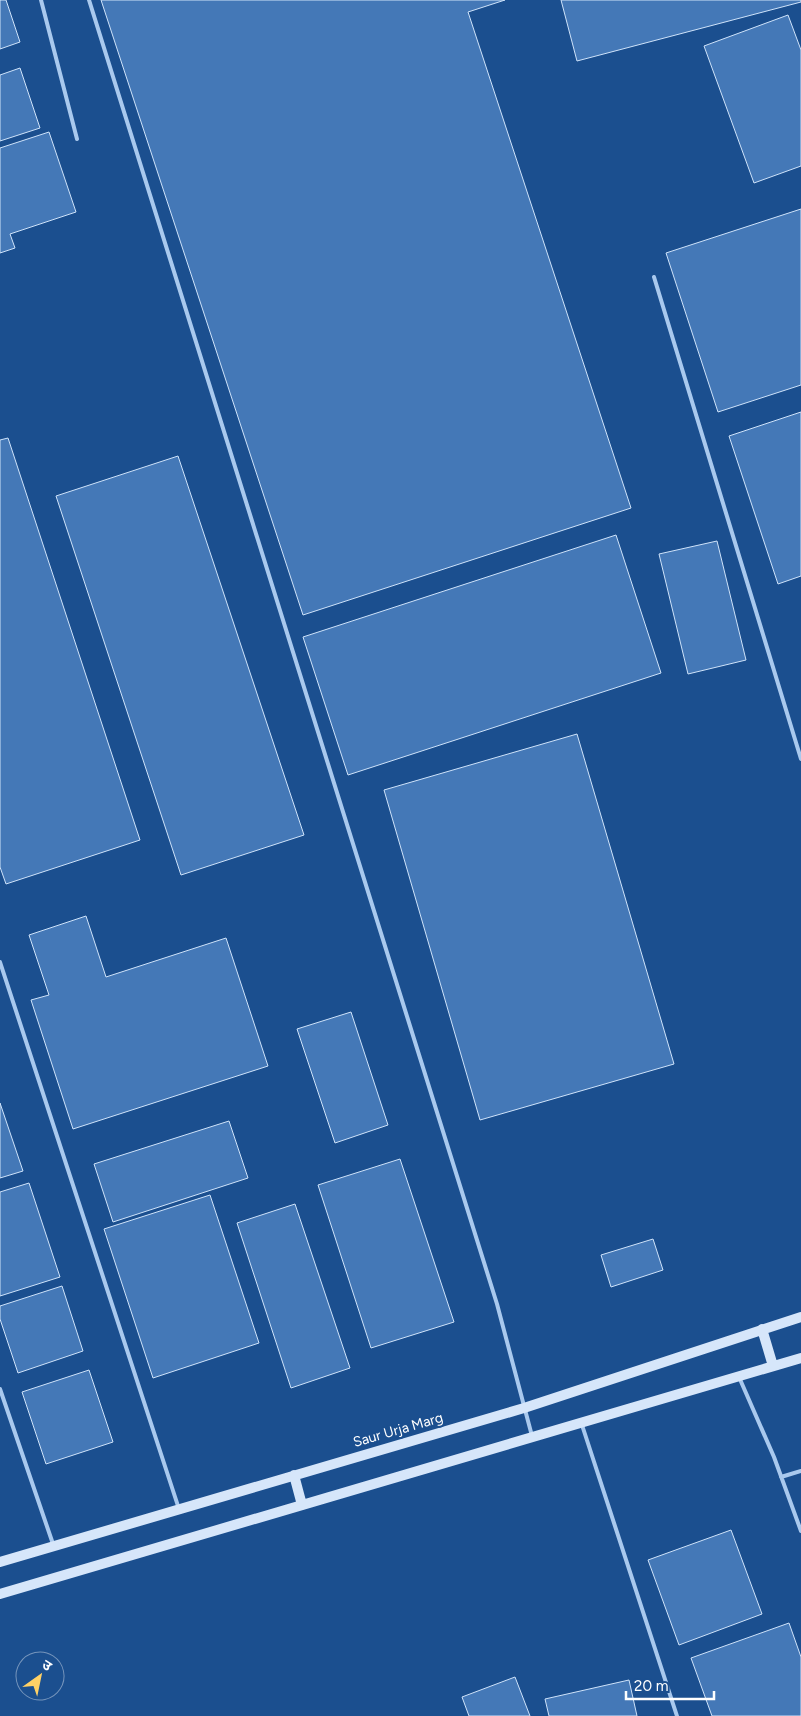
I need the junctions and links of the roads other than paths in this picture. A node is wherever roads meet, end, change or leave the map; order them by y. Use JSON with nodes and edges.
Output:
{"nodes":[{"id":1,"x":41,"y":0,"type":"edge"},
{"id":2,"x":89,"y":0,"type":"edge"},
{"id":3,"x":77,"y":140,"type":"dead end"},
{"id":4,"x":654,"y":277,"type":"dead end"},
{"id":5,"x":801,"y":759,"type":"edge"},
{"id":6,"x":0,"y":962,"type":"edge"},
{"id":7,"x":801,"y":1316,"type":"edge"},
{"id":8,"x":762,"y":1329,"type":"junction"},
{"id":9,"x":801,"y":1358,"type":"edge"},
{"id":10,"x":773,"y":1366,"type":"junction"},
{"id":11,"x":739,"y":1377,"type":"junction"},
{"id":12,"x":0,"y":1389,"type":"edge"},
{"id":13,"x":524,"y":1408,"type":"junction"},
{"id":14,"x":582,"y":1423,"type":"junction"},
{"id":15,"x":532,"y":1437,"type":"junction"},
{"id":16,"x":801,"y":1471,"type":"edge"},
{"id":17,"x":294,"y":1475,"type":"junction"},
{"id":18,"x":781,"y":1477,"type":"junction"},
{"id":19,"x":302,"y":1504,"type":"junction"},
{"id":20,"x":179,"y":1509,"type":"junction"},
{"id":21,"x":801,"y":1530,"type":"edge"},
{"id":22,"x":54,"y":1546,"type":"junction"},
{"id":23,"x":0,"y":1562,"type":"edge"},
{"id":24,"x":0,"y":1594,"type":"edge"},
{"id":25,"x":677,"y":1716,"type":"edge"}],
"edges":[{"from":1,"to":3,"type":"lane"},
{"from":2,"to":13,"type":"lane"},
{"from":4,"to":5,"type":"lane"},
{"from":6,"to":20,"type":"lane"},
{"from":7,"to":8,"type":"street","name":"Saur Urja Marg"},
{"from":8,"to":10,"type":"street"},
{"from":8,"to":13,"type":"street","name":"Saur Urja Marg"},
{"from":9,"to":10,"type":"street"},
{"from":10,"to":11,"type":"street"},
{"from":11,"to":14,"type":"street"},
{"from":11,"to":18,"type":"lane"},
{"from":12,"to":22,"type":"lane"},
{"from":13,"to":15,"type":"lane"},
{"from":13,"to":17,"type":"street","name":"Saur Urja Marg"},
{"from":14,"to":15,"type":"street"},
{"from":14,"to":25,"type":"lane"},
{"from":15,"to":19,"type":"street"},
{"from":16,"to":18,"type":"lane"},
{"from":17,"to":19,"type":"street"},
{"from":17,"to":20,"type":"street","name":"Saur Urja Marg"},
{"from":18,"to":21,"type":"lane"},
{"from":19,"to":24,"type":"street"},
{"from":20,"to":22,"type":"street","name":"Saur Urja Marg"},
{"from":22,"to":23,"type":"street","name":"Saur Urja Marg"}]}
